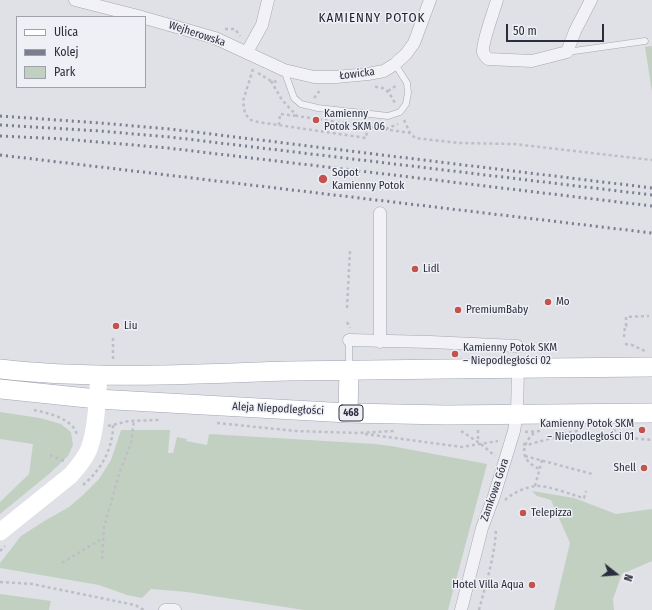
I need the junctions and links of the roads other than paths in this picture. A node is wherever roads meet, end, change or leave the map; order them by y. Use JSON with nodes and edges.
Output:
{"nodes":[{"id":1,"x":75,"y":0,"type":"edge"},
{"id":2,"x":268,"y":0,"type":"edge"},
{"id":3,"x":430,"y":0,"type":"edge"},
{"id":4,"x":497,"y":0,"type":"edge"},
{"id":5,"x":592,"y":0,"type":"edge"},
{"id":6,"x":140,"y":16,"type":"edge"},
{"id":7,"x":146,"y":18,"type":"edge"},
{"id":8,"x":645,"y":41,"type":"dead end"},
{"id":9,"x":247,"y":52,"type":"junction"},
{"id":10,"x":567,"y":52,"type":"junction"},
{"id":11,"x":395,"y":64,"type":"junction"},
{"id":12,"x":284,"y":70,"type":"junction"},
{"id":13,"x":380,"y":213,"type":"dead end"},
{"id":14,"x":349,"y":340,"type":"joint"},
{"id":15,"x":380,"y":342,"type":"junction"},
{"id":16,"x":517,"y":346,"type":"dead end"},
{"id":17,"x":651,"y":360,"type":"edge"},
{"id":18,"x":518,"y":368,"type":"junction"},
{"id":19,"x":0,"y":369,"type":"edge"},
{"id":20,"x":106,"y":369,"type":"junction"},
{"id":21,"x":349,"y":370,"type":"junction"},
{"id":22,"x":0,"y":389,"type":"edge"},
{"id":23,"x":97,"y":399,"type":"junction"},
{"id":24,"x":348,"y":413,"type":"junction"},
{"id":25,"x":652,"y":413,"type":"edge"},
{"id":26,"x":517,"y":414,"type":"junction"},
{"id":27,"x":0,"y":532,"type":"edge"},
{"id":28,"x":165,"y":610,"type":"edge"},
{"id":29,"x":175,"y":610,"type":"edge"},
{"id":30,"x":462,"y":610,"type":"edge"}],
"edges":[{"from":1,"to":6,"type":"street","name":"Wejherowska"},
{"from":2,"to":9,"type":"street"},
{"from":3,"to":11,"type":"street","name":"Łowicka"},
{"from":4,"to":10,"type":"street"},
{"from":5,"to":10,"type":"street"},
{"from":7,"to":9,"type":"street","name":"Wejherowska"},
{"from":8,"to":10,"type":"lane"},
{"from":9,"to":12,"type":"street","name":"Łowicka"},
{"from":11,"to":12,"type":"street","name":"Łowicka"},
{"from":11,"to":12,"type":"lane"},
{"from":13,"to":15,"type":"street"},
{"from":14,"to":15,"type":"street"},
{"from":14,"to":21,"type":"lane"},
{"from":15,"to":16,"type":"street"},
{"from":17,"to":18,"type":"main road"},
{"from":18,"to":21,"type":"main road"},
{"from":18,"to":26,"type":"street","name":"Zamkowa Góra"},
{"from":19,"to":20,"type":"main road"},
{"from":20,"to":21,"type":"main road"},
{"from":20,"to":23,"type":"street"},
{"from":21,"to":24,"type":"main road"},
{"from":22,"to":23,"type":"main road","name":"Aleja Niepodległości","number":"468"},
{"from":23,"to":24,"type":"main road","name":"Aleja Niepodległości","number":"468"},
{"from":23,"to":27,"type":"street"},
{"from":24,"to":26,"type":"main road","name":"Aleja Niepodległości","number":"468"},
{"from":25,"to":26,"type":"main road","name":"Aleja Niepodległości","number":"468"},
{"from":26,"to":30,"type":"street","name":"Zamkowa Góra"},
{"from":28,"to":29,"type":"street"}]}
